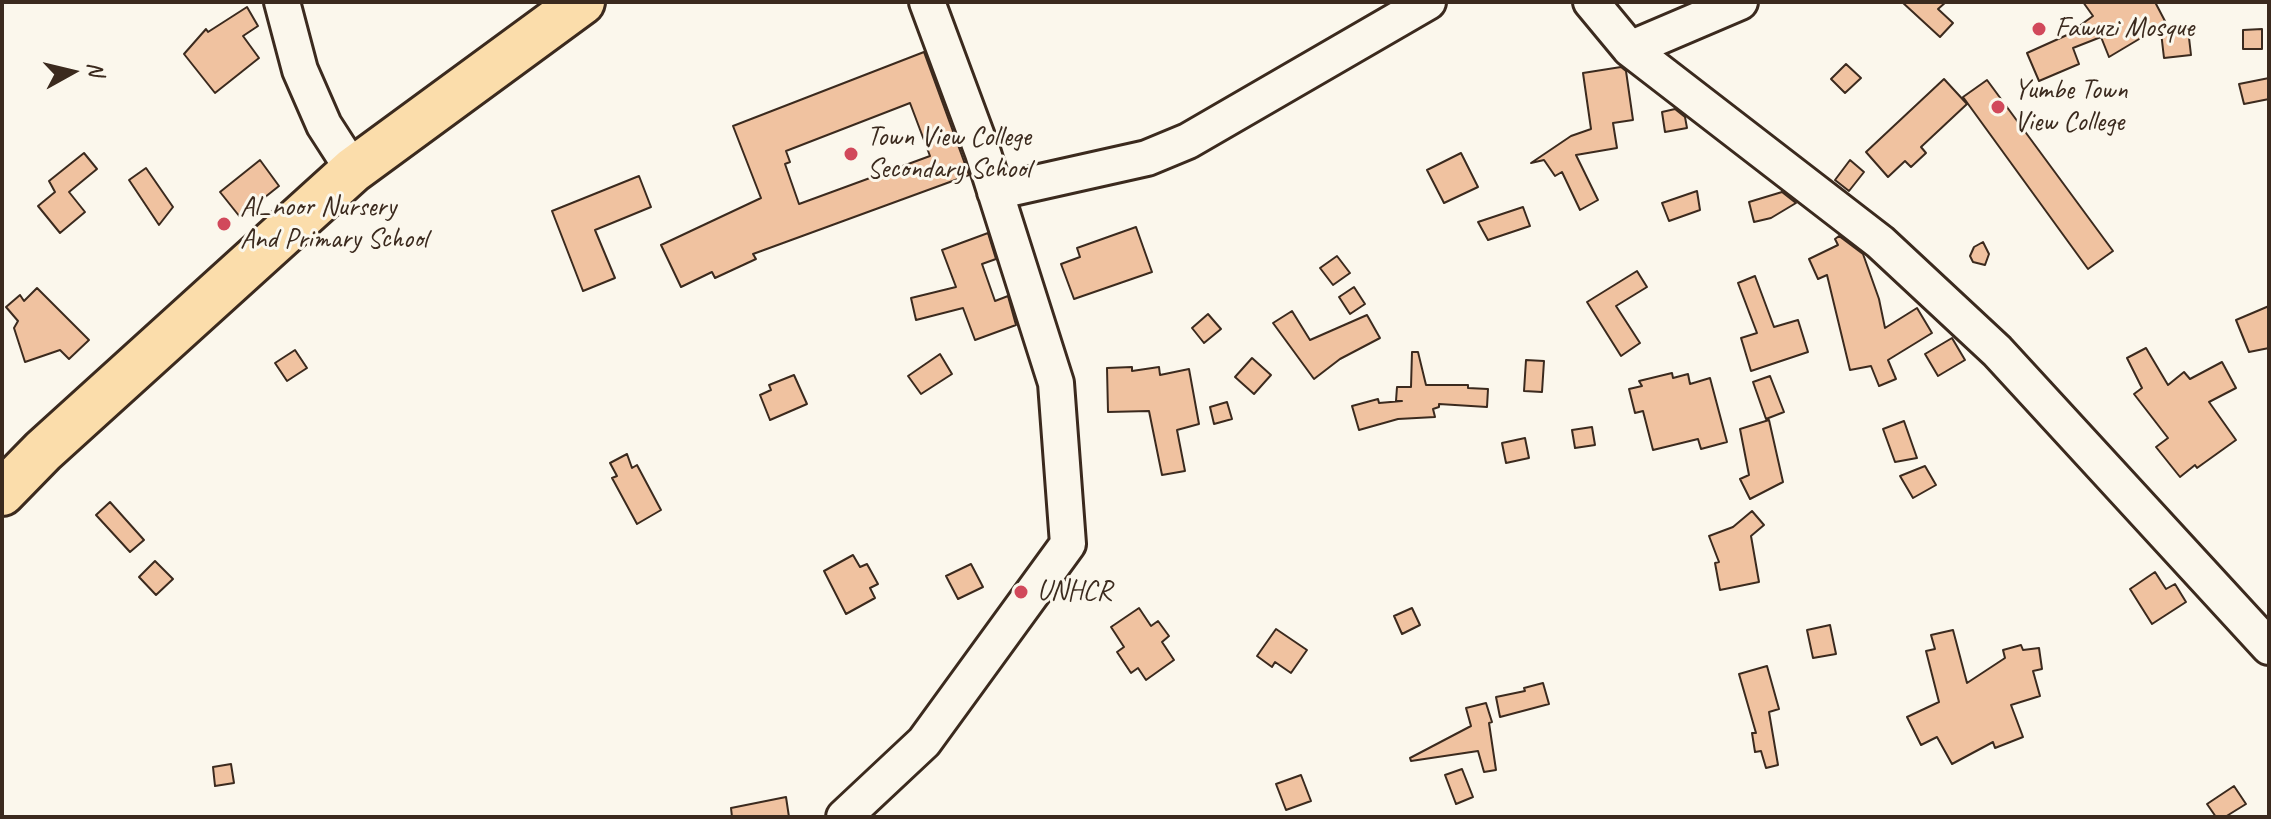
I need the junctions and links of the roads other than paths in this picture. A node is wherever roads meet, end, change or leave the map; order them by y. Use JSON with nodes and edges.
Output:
{"nodes":[{"id":1,"x":282,"y":2,"type":"edge"},
{"id":2,"x":927,"y":2,"type":"edge"},
{"id":3,"x":1428,"y":2,"type":"edge"},
{"id":4,"x":1591,"y":2,"type":"edge"},
{"id":5,"x":1740,"y":2,"type":"edge"},
{"id":6,"x":584,"y":5,"type":"edge"},
{"id":7,"x":1630,"y":49,"type":"junction"},
{"id":8,"x":353,"y":170,"type":"junction"},
{"id":9,"x":995,"y":192,"type":"junction"},
{"id":10,"x":2,"y":493,"type":"edge"},
{"id":11,"x":2269,"y":647,"type":"edge"},
{"id":12,"x":844,"y":817,"type":"edge"}],
"edges":[{"from":1,"to":8,"type":"street"},
{"from":2,"to":9,"type":"street"},
{"from":3,"to":9,"type":"street"},
{"from":4,"to":7,"type":"street"},
{"from":5,"to":7,"type":"street"},
{"from":6,"to":8,"type":"main road"},
{"from":7,"to":11,"type":"street"},
{"from":8,"to":10,"type":"main road"},
{"from":9,"to":12,"type":"street"}]}
